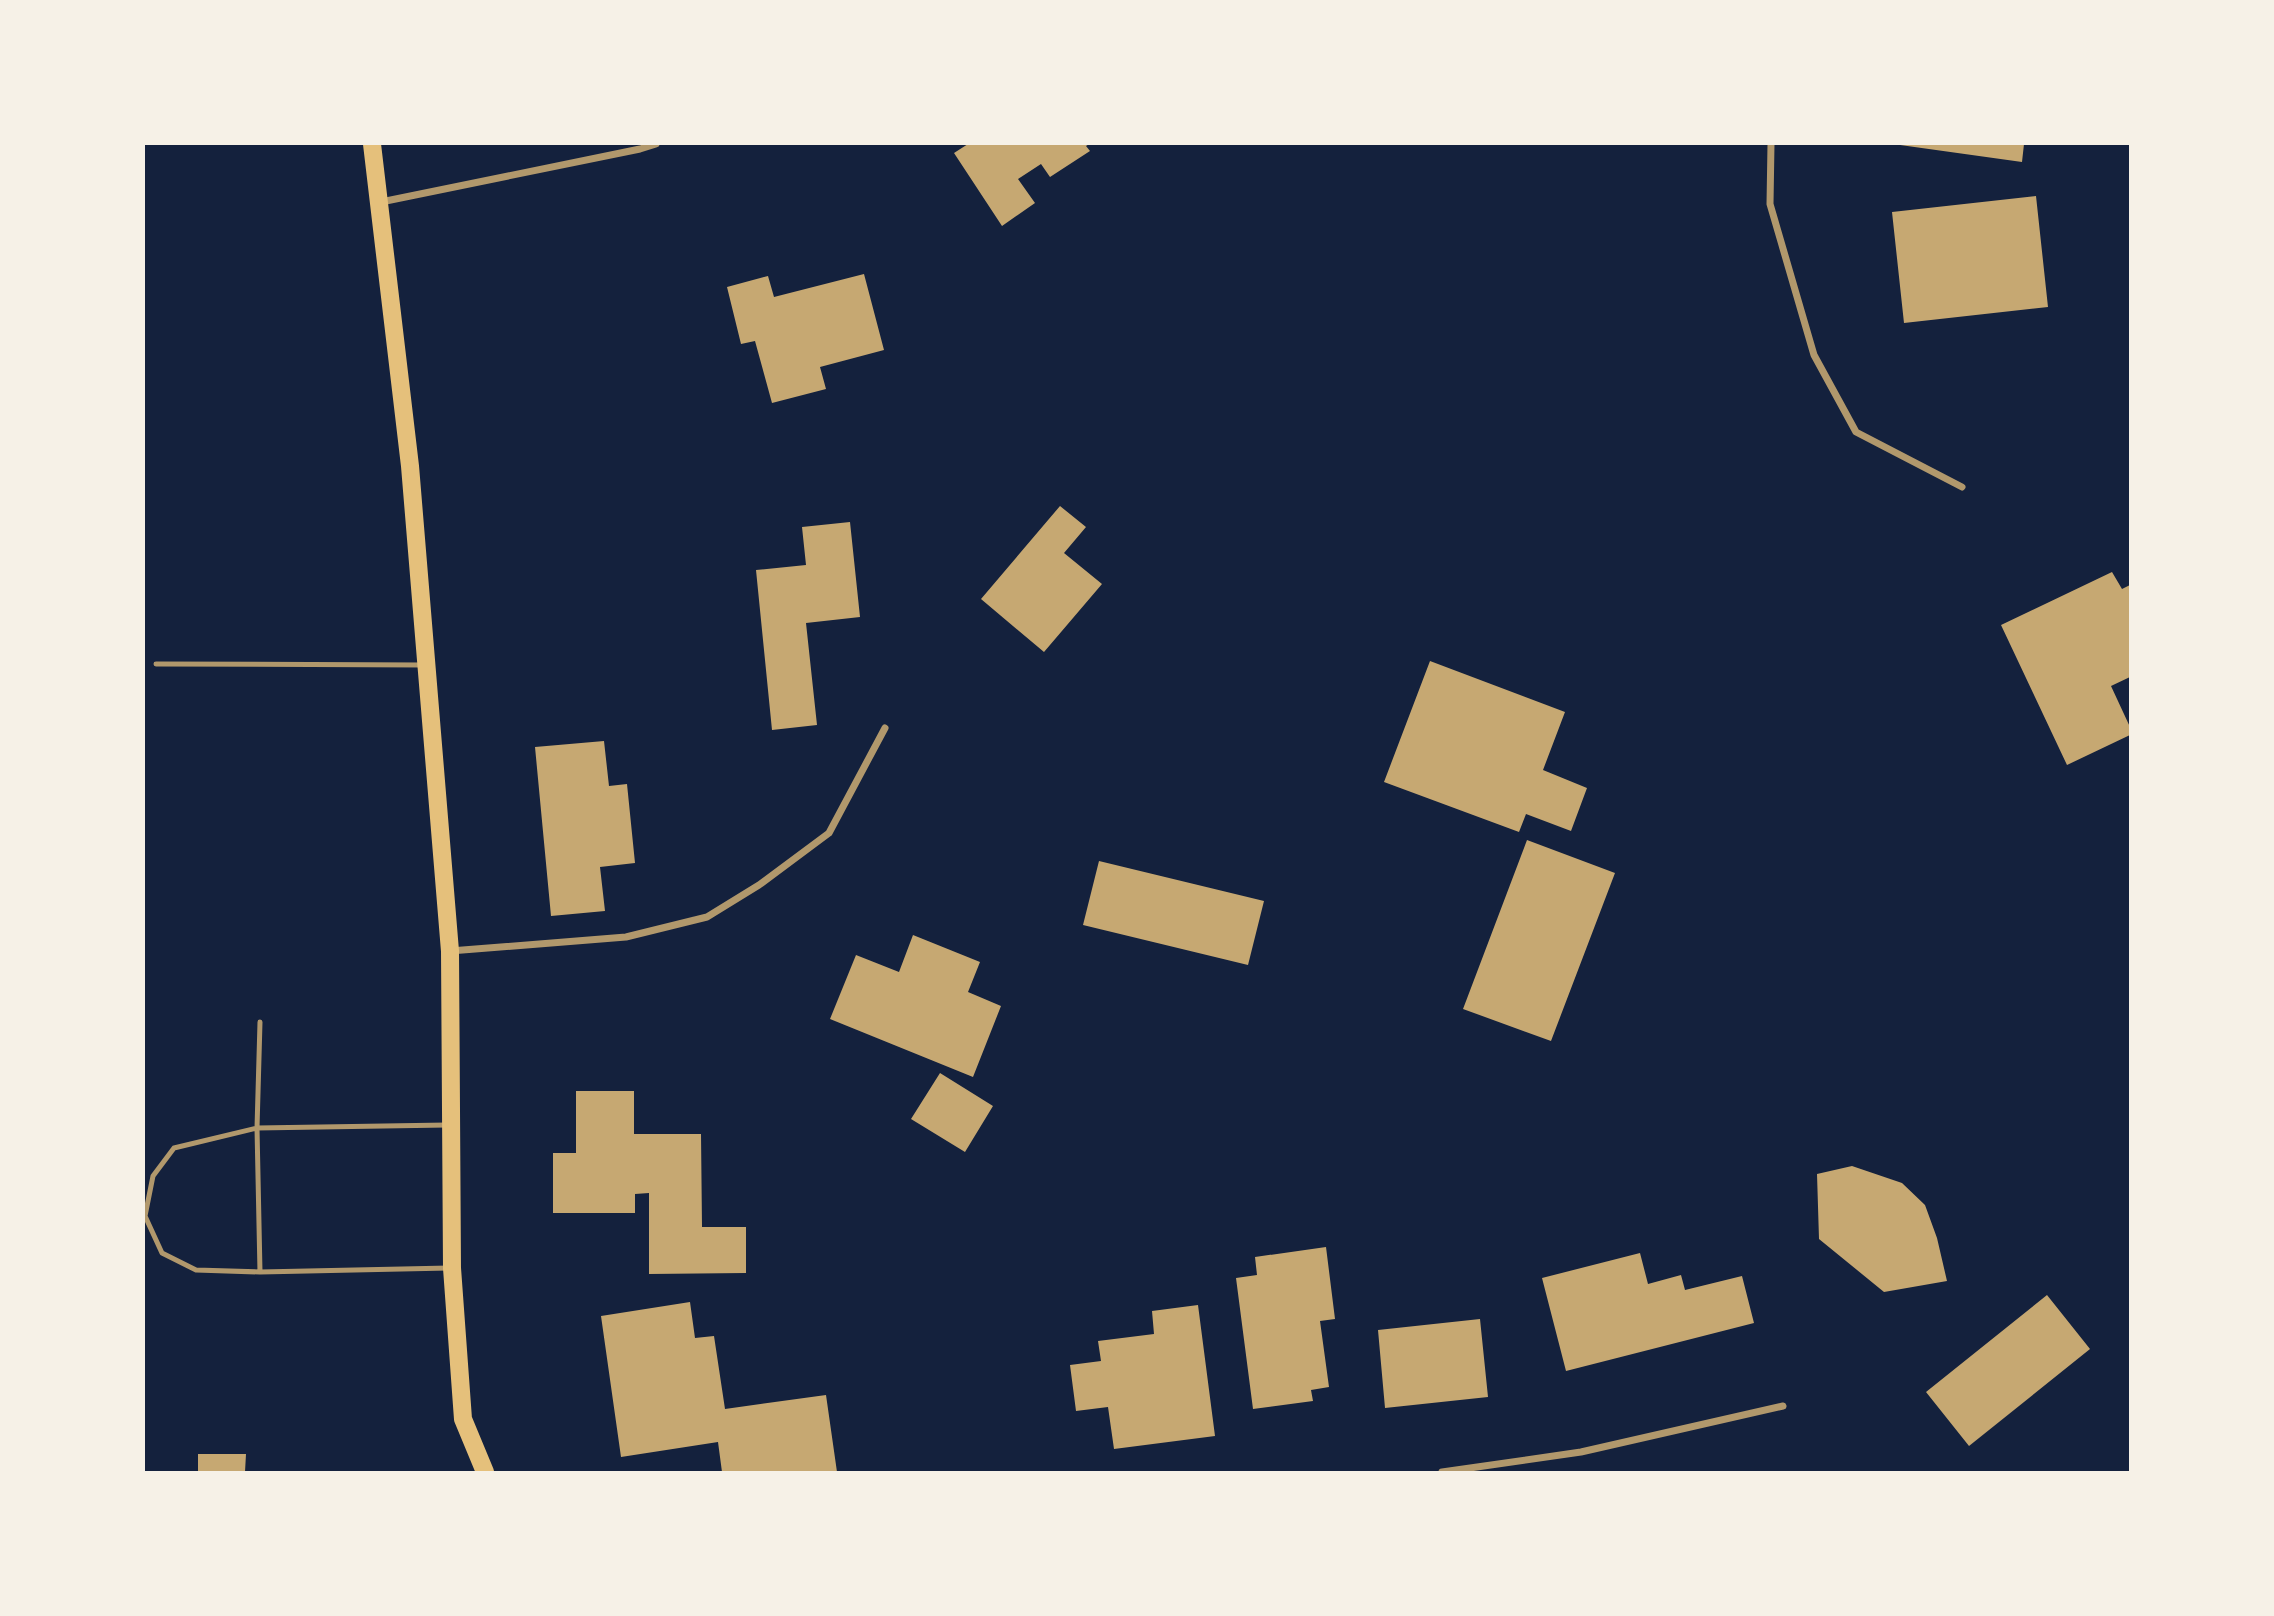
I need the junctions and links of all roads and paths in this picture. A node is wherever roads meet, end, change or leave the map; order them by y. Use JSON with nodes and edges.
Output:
{"nodes":[{"id":1,"x":372,"y":144,"type":"edge"},
{"id":2,"x":656,"y":144,"type":"edge"},
{"id":3,"x":1770,"y":144,"type":"edge"},
{"id":4,"x":381,"y":202,"type":"junction"},
{"id":5,"x":1962,"y":486,"type":"dead end"},
{"id":6,"x":156,"y":664,"type":"dead end"},
{"id":7,"x":427,"y":665,"type":"junction"},
{"id":8,"x":885,"y":728,"type":"dead end"},
{"id":9,"x":450,"y":951,"type":"junction"},
{"id":10,"x":260,"y":1022,"type":"dead end"},
{"id":11,"x":450,"y":1125,"type":"junction"},
{"id":12,"x":257,"y":1128,"type":"junction"},
{"id":13,"x":452,"y":1268,"type":"junction"},
{"id":14,"x":260,"y":1272,"type":"junction"},
{"id":15,"x":1783,"y":1406,"type":"dead end"},
{"id":16,"x":485,"y":1472,"type":"edge"},
{"id":17,"x":1442,"y":1472,"type":"edge"}],
"edges":[{"from":1,"to":4,"type":"main road"},
{"from":2,"to":4,"type":"street"},
{"from":3,"to":5,"type":"street"},
{"from":4,"to":7,"type":"main road"},
{"from":6,"to":7,"type":"lane"},
{"from":7,"to":9,"type":"main road"},
{"from":8,"to":9,"type":"street"},
{"from":9,"to":11,"type":"main road"},
{"from":10,"to":12,"type":"lane"},
{"from":11,"to":12,"type":"lane"},
{"from":11,"to":13,"type":"main road"},
{"from":12,"to":14,"type":"lane"},
{"from":12,"to":14,"type":"lane"},
{"from":13,"to":14,"type":"lane"},
{"from":13,"to":16,"type":"main road"},
{"from":15,"to":17,"type":"street"}]}
